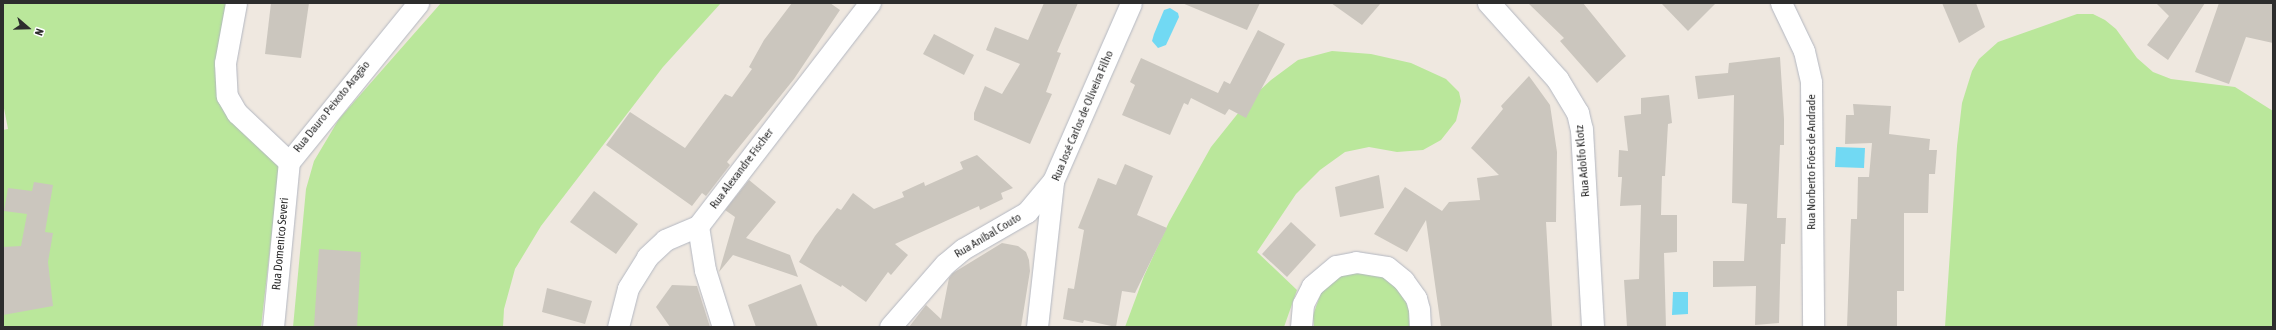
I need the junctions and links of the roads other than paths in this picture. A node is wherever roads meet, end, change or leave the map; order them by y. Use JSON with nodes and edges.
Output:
{"nodes":[{"id":1,"x":236,"y":3,"type":"edge"},
{"id":2,"x":418,"y":3,"type":"edge"},
{"id":3,"x":870,"y":3,"type":"edge"},
{"id":4,"x":1131,"y":3,"type":"edge"},
{"id":5,"x":1489,"y":3,"type":"edge"},
{"id":6,"x":1781,"y":3,"type":"edge"},
{"id":7,"x":289,"y":162,"type":"junction"},
{"id":8,"x":1054,"y":180,"type":"junction"},
{"id":9,"x":698,"y":226,"type":"junction"},
{"id":10,"x":273,"y":327,"type":"edge"},
{"id":11,"x":618,"y":327,"type":"edge"},
{"id":12,"x":723,"y":327,"type":"edge"},
{"id":13,"x":890,"y":327,"type":"edge"},
{"id":14,"x":1037,"y":327,"type":"edge"},
{"id":15,"x":1301,"y":327,"type":"edge"},
{"id":16,"x":1420,"y":327,"type":"edge"},
{"id":17,"x":1593,"y":327,"type":"edge"},
{"id":18,"x":1813,"y":327,"type":"edge"}],
"edges":[{"from":1,"to":7,"type":"street","name":"Rua Dauro Peixoto Aragão"},
{"from":2,"to":7,"type":"street","name":"Rua Dauro Peixoto Aragão"},
{"from":3,"to":9,"type":"street","name":"Rua Alexandre Fischer"},
{"from":4,"to":8,"type":"street","name":"Rua José Carlos de Oliveira Filho"},
{"from":5,"to":17,"type":"street","name":"Rua Adolfo Klotz"},
{"from":6,"to":18,"type":"street","name":"Rua Norberto Fróes de Andrade"},
{"from":7,"to":10,"type":"street","name":"Rua Domenico Severi"},
{"from":8,"to":13,"type":"street","name":"Rua Aníbal Couto"},
{"from":8,"to":14,"type":"street","name":"Rua José Carlos de Oliveira Filho"},
{"from":9,"to":11,"type":"street","name":"Rua Alexandre Fischer"},
{"from":9,"to":12,"type":"street"},
{"from":15,"to":16,"type":"street"}]}
